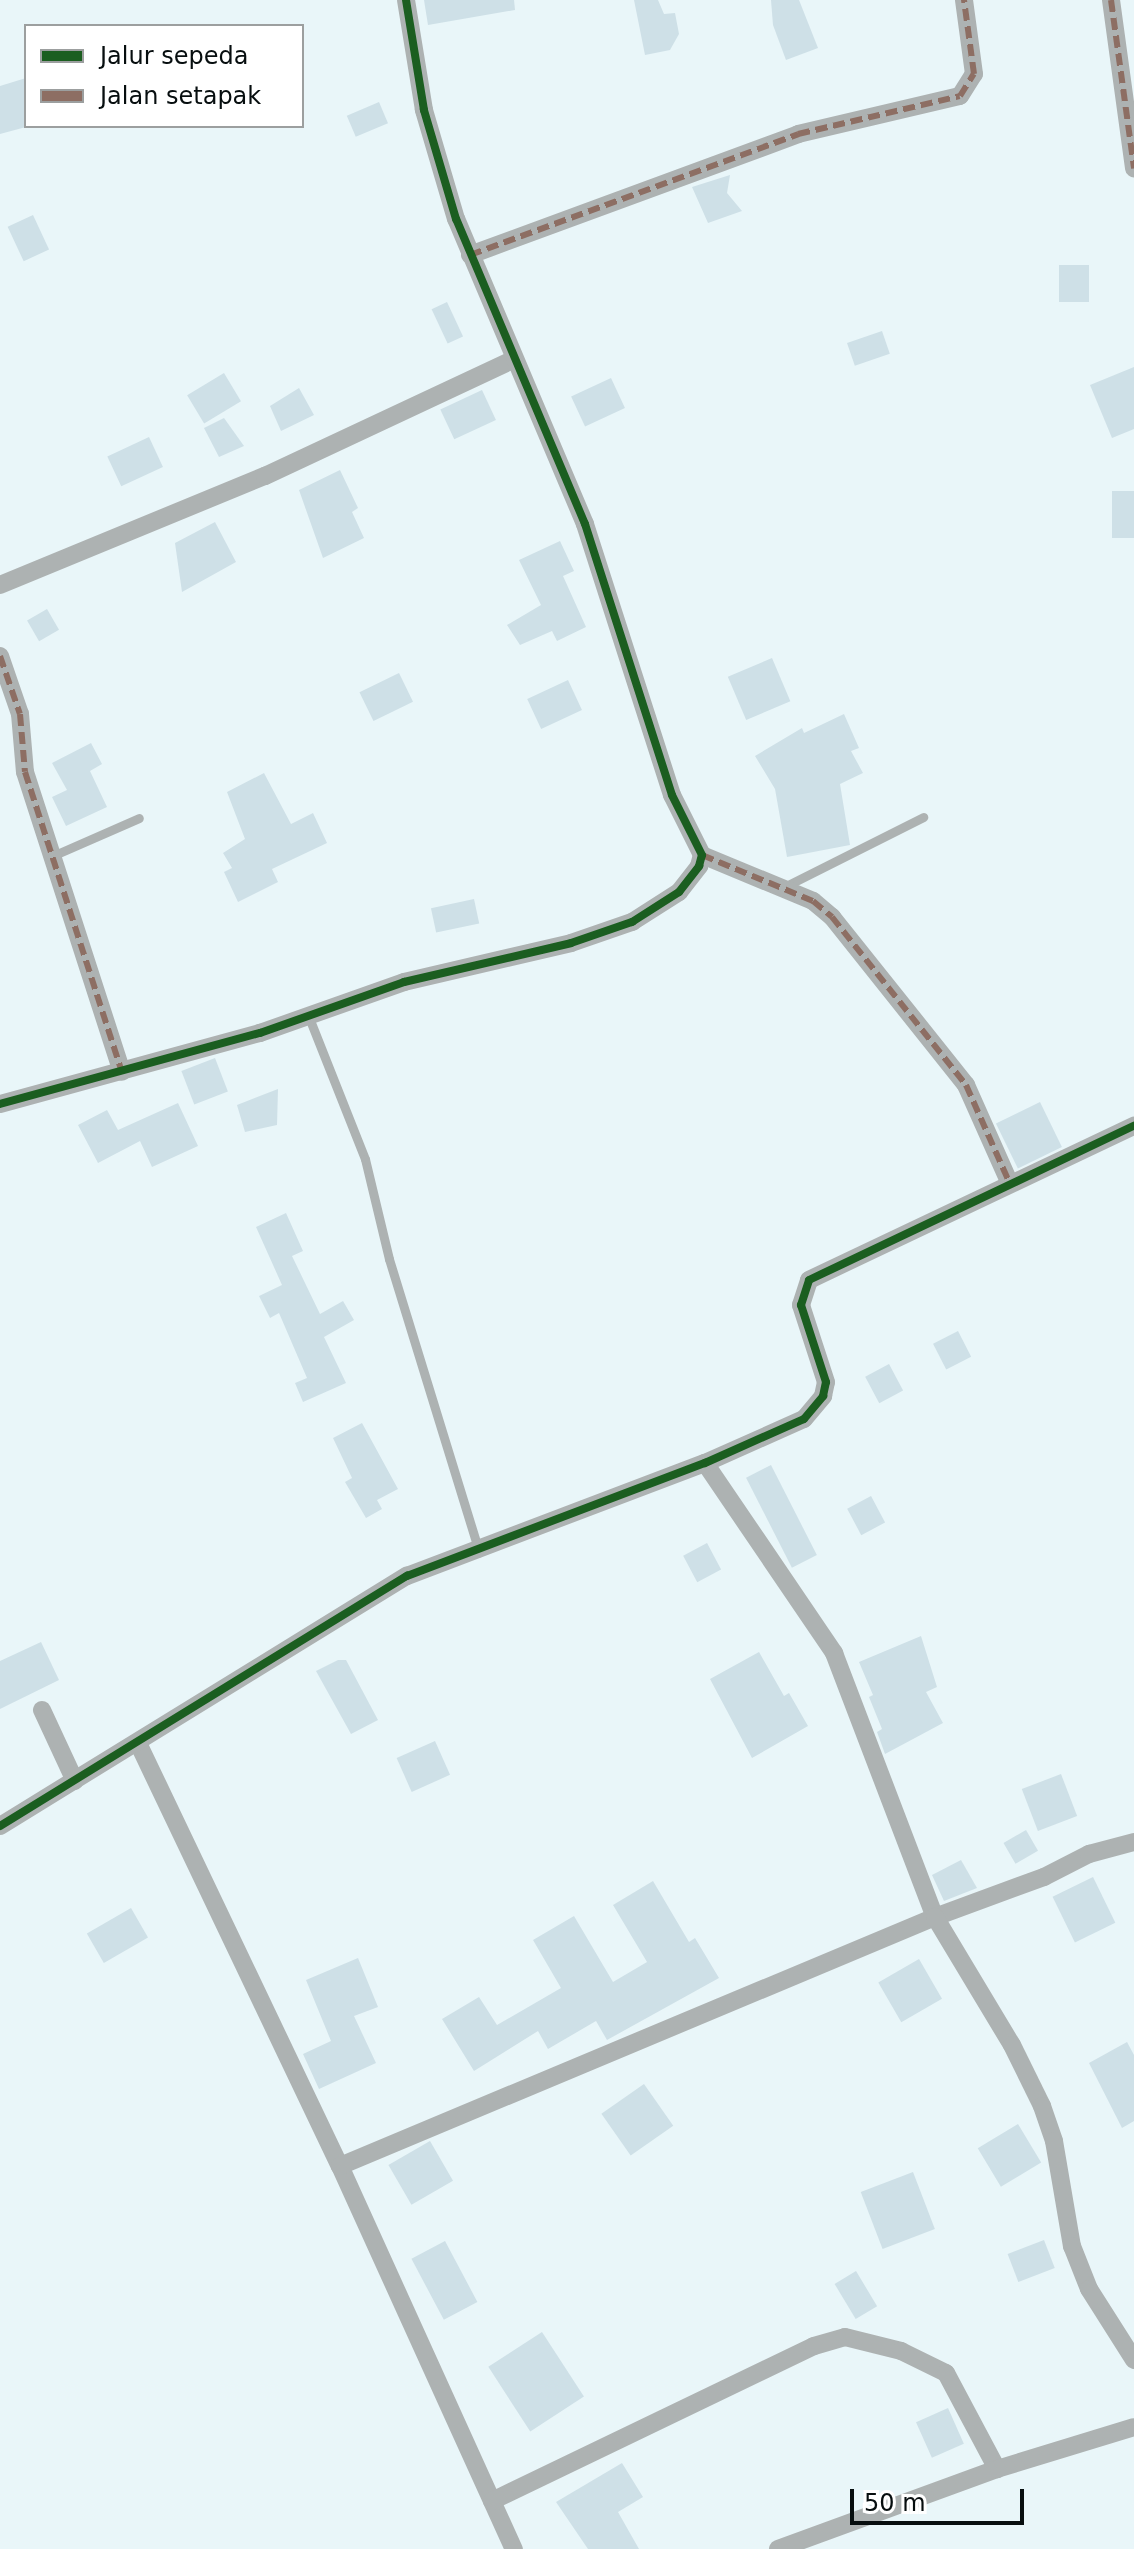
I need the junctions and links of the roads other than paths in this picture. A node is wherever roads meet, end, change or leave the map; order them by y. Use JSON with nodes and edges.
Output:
{"nodes":[{"id":1,"x":406,"y":0,"type":"edge"},
{"id":2,"x":964,"y":0,"type":"edge"},
{"id":3,"x":1111,"y":0,"type":"edge"},
{"id":4,"x":1134,"y":168,"type":"edge"},
{"id":5,"x":470,"y":255,"type":"junction"},
{"id":6,"x":513,"y":360,"type":"junction"},
{"id":7,"x":0,"y":585,"type":"edge"},
{"id":8,"x":0,"y":656,"type":"edge"},
{"id":9,"x":923,"y":817,"type":"dead end"},
{"id":10,"x":139,"y":818,"type":"dead end"},
{"id":11,"x":702,"y":855,"type":"junction"},
{"id":12,"x":50,"y":857,"type":"junction"},
{"id":13,"x":784,"y":887,"type":"junction"},
{"id":14,"x":308,"y":1014,"type":"junction"},
{"id":15,"x":122,"y":1072,"type":"junction"},
{"id":16,"x":0,"y":1104,"type":"edge"},
{"id":17,"x":1134,"y":1126,"type":"edge"},
{"id":18,"x":1010,"y":1184,"type":"junction"},
{"id":19,"x":705,"y":1463,"type":"junction"},
{"id":20,"x":479,"y":1552,"type":"junction"},
{"id":21,"x":42,"y":1710,"type":"dead end"},
{"id":22,"x":138,"y":1743,"type":"junction"},
{"id":23,"x":75,"y":1781,"type":"junction"},
{"id":24,"x":0,"y":1826,"type":"edge"},
{"id":25,"x":1134,"y":1842,"type":"edge"},
{"id":26,"x":935,"y":1917,"type":"junction"},
{"id":27,"x":340,"y":2166,"type":"junction"},
{"id":28,"x":1134,"y":2360,"type":"edge"},
{"id":29,"x":1134,"y":2427,"type":"edge"},
{"id":30,"x":997,"y":2469,"type":"junction"},
{"id":31,"x":492,"y":2501,"type":"junction"},
{"id":32,"x":514,"y":2549,"type":"edge"},
{"id":33,"x":778,"y":2549,"type":"edge"}],
"edges":[{"from":1,"to":5,"type":"street"},
{"from":2,"to":5,"type":"street"},
{"from":3,"to":4,"type":"street"},
{"from":5,"to":6,"type":"street"},
{"from":6,"to":7,"type":"street"},
{"from":6,"to":11,"type":"street"},
{"from":8,"to":12,"type":"street"},
{"from":9,"to":13,"type":"lane"},
{"from":10,"to":12,"type":"lane"},
{"from":11,"to":13,"type":"street"},
{"from":11,"to":14,"type":"street"},
{"from":12,"to":15,"type":"street"},
{"from":13,"to":18,"type":"street"},
{"from":14,"to":15,"type":"street"},
{"from":14,"to":20,"type":"lane"},
{"from":15,"to":16,"type":"street"},
{"from":17,"to":18,"type":"street"},
{"from":18,"to":19,"type":"street"},
{"from":19,"to":20,"type":"street"},
{"from":19,"to":26,"type":"street"},
{"from":20,"to":22,"type":"street"},
{"from":21,"to":23,"type":"street"},
{"from":22,"to":23,"type":"street"},
{"from":22,"to":27,"type":"street"},
{"from":23,"to":24,"type":"street"},
{"from":25,"to":26,"type":"street"},
{"from":26,"to":27,"type":"street"},
{"from":26,"to":28,"type":"street"},
{"from":27,"to":31,"type":"street"},
{"from":29,"to":30,"type":"street"},
{"from":30,"to":31,"type":"street"},
{"from":30,"to":33,"type":"street"},
{"from":31,"to":32,"type":"street"}]}
